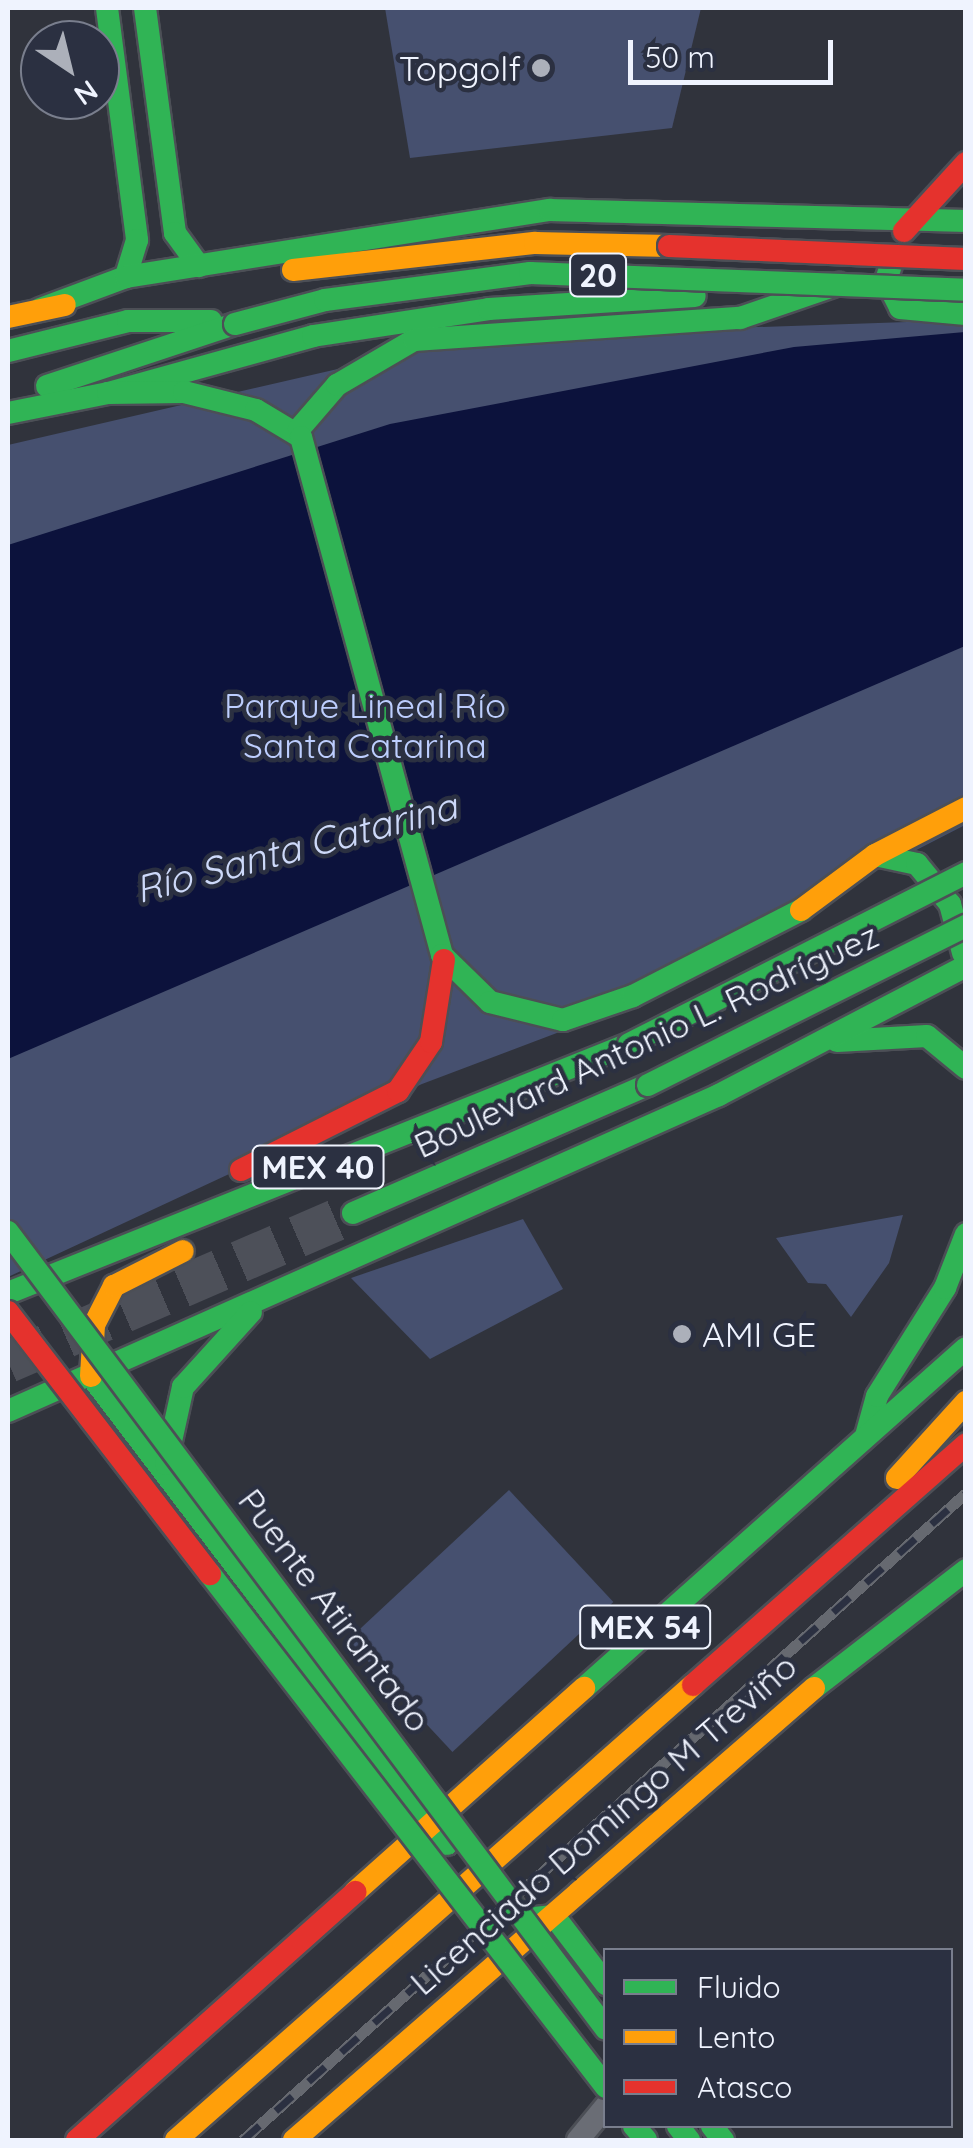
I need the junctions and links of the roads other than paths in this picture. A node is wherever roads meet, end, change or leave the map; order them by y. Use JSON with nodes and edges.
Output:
{"nodes":[{"id":1,"x":144,"y":8,"type":"edge"},
{"id":2,"x":154,"y":82,"type":"junction"},
{"id":3,"x":120,"y":87,"type":"edge"},
{"id":4,"x":120,"y":103,"type":"edge"},
{"id":5,"x":966,"y":162,"type":"edge"},
{"id":6,"x":783,"y":216,"type":"junction"},
{"id":7,"x":966,"y":221,"type":"edge"},
{"id":8,"x":914,"y":222,"type":"junction"},
{"id":9,"x":966,"y":259,"type":"edge"},
{"id":10,"x":199,"y":266,"type":"junction"},
{"id":11,"x":126,"y":278,"type":"junction"},
{"id":12,"x":966,"y":290,"type":"edge"},
{"id":13,"x":40,"y":310,"type":"junction"},
{"id":14,"x":966,"y":314,"type":"edge"},
{"id":15,"x":8,"y":316,"type":"edge"},
{"id":16,"x":234,"y":324,"type":"junction"},
{"id":17,"x":8,"y":352,"type":"edge"},
{"id":18,"x":108,"y":392,"type":"junction"},
{"id":19,"x":8,"y":400,"type":"edge"},
{"id":20,"x":8,"y":413,"type":"edge"},
{"id":21,"x":300,"y":433,"type":"junction"},
{"id":22,"x":966,"y":808,"type":"edge"},
{"id":23,"x":875,"y":855,"type":"junction"},
{"id":24,"x":966,"y":873,"type":"edge"},
{"id":25,"x":966,"y":926,"type":"edge"},
{"id":26,"x":443,"y":958,"type":"junction"},
{"id":27,"x":966,"y":965,"type":"edge"},
{"id":28,"x":822,"y":1044,"type":"junction"},
{"id":29,"x":966,"y":1068,"type":"edge"},
{"id":30,"x":510,"y":1090,"type":"junction"},
{"id":31,"x":353,"y":1213,"type":"tunnel mouth"},
{"id":32,"x":8,"y":1232,"type":"edge"},
{"id":33,"x":966,"y":1234,"type":"edge"},
{"id":34,"x":136,"y":1240,"type":"junction"},
{"id":35,"x":8,"y":1293,"type":"edge"},
{"id":36,"x":268,"y":1297,"type":"junction"},
{"id":37,"x":8,"y":1312,"type":"edge"},
{"id":38,"x":8,"y":1330,"type":"edge"},
{"id":39,"x":966,"y":1348,"type":"edge"},
{"id":40,"x":91,"y":1376,"type":"junction"},
{"id":41,"x":966,"y":1402,"type":"edge"},
{"id":42,"x":13,"y":1409,"type":"edge"},
{"id":43,"x":866,"y":1439,"type":"junction"},
{"id":44,"x":966,"y":1444,"type":"edge"},
{"id":45,"x":165,"y":1474,"type":"junction"},
{"id":46,"x":868,"y":1528,"type":"junction"},
{"id":47,"x":966,"y":1570,"type":"edge"},
{"id":48,"x":431,"y":1823,"type":"junction"},
{"id":49,"x":471,"y":1876,"type":"junction"},
{"id":50,"x":554,"y":1916,"type":"junction"},
{"id":51,"x":507,"y":1921,"type":"junction"},
{"id":52,"x":515,"y":1946,"type":"junction"},
{"id":53,"x":603,"y":1980,"type":"edge"},
{"id":54,"x":603,"y":2025,"type":"edge"},
{"id":55,"x":603,"y":2056,"type":"edge"},
{"id":56,"x":603,"y":2083,"type":"edge"},
{"id":57,"x":603,"y":2110,"type":"edge"},
{"id":58,"x":77,"y":2140,"type":"edge"},
{"id":59,"x":176,"y":2140,"type":"edge"},
{"id":60,"x":294,"y":2140,"type":"edge"},
{"id":61,"x":578,"y":2140,"type":"edge"}],
"edges":[{"from":1,"to":2,"type":"main road"},
{"from":2,"to":3,"type":"street"},
{"from":2,"to":10,"type":"main road"},
{"from":4,"to":11,"type":"main road"},
{"from":5,"to":8,"type":"main road"},
{"from":6,"to":8,"type":"main road"},
{"from":6,"to":10,"type":"main road"},
{"from":6,"to":18,"type":"main road"},
{"from":7,"to":8,"type":"main road"},
{"from":8,"to":14,"type":"main road"},
{"from":8,"to":21,"type":"main road"},
{"from":9,"to":13,"type":"main road","number":"20","bridge":true},
{"from":10,"to":11,"type":"main road"},
{"from":11,"to":13,"type":"main road"},
{"from":12,"to":16,"type":"main road","number":"20","bridge":true},
{"from":13,"to":15,"type":"main road","number":"20"},
{"from":16,"to":17,"type":"main road"},
{"from":16,"to":19,"type":"main road","number":"20"},
{"from":18,"to":20,"type":"main road"},
{"from":18,"to":21,"type":"main road"},
{"from":21,"to":26,"type":"main road"},
{"from":22,"to":23,"type":"main road"},
{"from":23,"to":26,"type":"main road"},
{"from":23,"to":27,"type":"main road"},
{"from":24,"to":30,"type":"main road","name":"Boulevard Antonio L. Rodríguez","number":"MEX 40","bridge":true},
{"from":25,"to":31,"type":"main road","name":"Boulevard Antonio L. Rodríguez","number":"MEX 40","bridge":true},
{"from":26,"to":34,"type":"main road"},
{"from":27,"to":28,"type":"main road"},
{"from":28,"to":29,"type":"main road"},
{"from":28,"to":36,"type":"main road"},
{"from":30,"to":34,"type":"main road","name":"Boulevard Antonio L. Rodríguez","number":"MEX 40"},
{"from":30,"to":40,"type":"main road"},
{"from":32,"to":54,"type":"main road","name":"Puente Atirantado","bridge":true},
{"from":33,"to":43,"type":"main road"},
{"from":34,"to":35,"type":"main road","name":"Boulevard Antonio L. Rodríguez","number":"MEX 40"},
{"from":36,"to":40,"type":"main road"},
{"from":36,"to":45,"type":"main road"},
{"from":37,"to":56,"type":"main road","name":"Puente Atirantado","bridge":true},
{"from":38,"to":40,"type":"main road"},
{"from":38,"to":42,"type":"main road"},
{"from":39,"to":43,"type":"main road","number":"MEX 54"},
{"from":40,"to":42,"type":"main road"},
{"from":40,"to":45,"type":"main road"},
{"from":41,"to":46,"type":"main road"},
{"from":43,"to":48,"type":"main road","number":"MEX 54"},
{"from":44,"to":46,"type":"main road","number":"MEX 54"},
{"from":45,"to":48,"type":"main road"},
{"from":46,"to":49,"type":"main road","number":"MEX 54"},
{"from":47,"to":50,"type":"main road","name":"Licenciado Domingo M Treviño"},
{"from":48,"to":49,"type":"main road"},
{"from":48,"to":58,"type":"main road","number":"MEX 54"},
{"from":49,"to":51,"type":"main road"},
{"from":49,"to":59,"type":"main road","number":"MEX 54"},
{"from":50,"to":51,"type":"main road"},
{"from":50,"to":52,"type":"main road","name":"Licenciado Domingo M Treviño"},
{"from":50,"to":53,"type":"main road"},
{"from":51,"to":52,"type":"main road"},
{"from":52,"to":55,"type":"main road"},
{"from":52,"to":60,"type":"main road","name":"Licenciado Domingo M Treviño"},
{"from":57,"to":61,"type":"street"}]}
